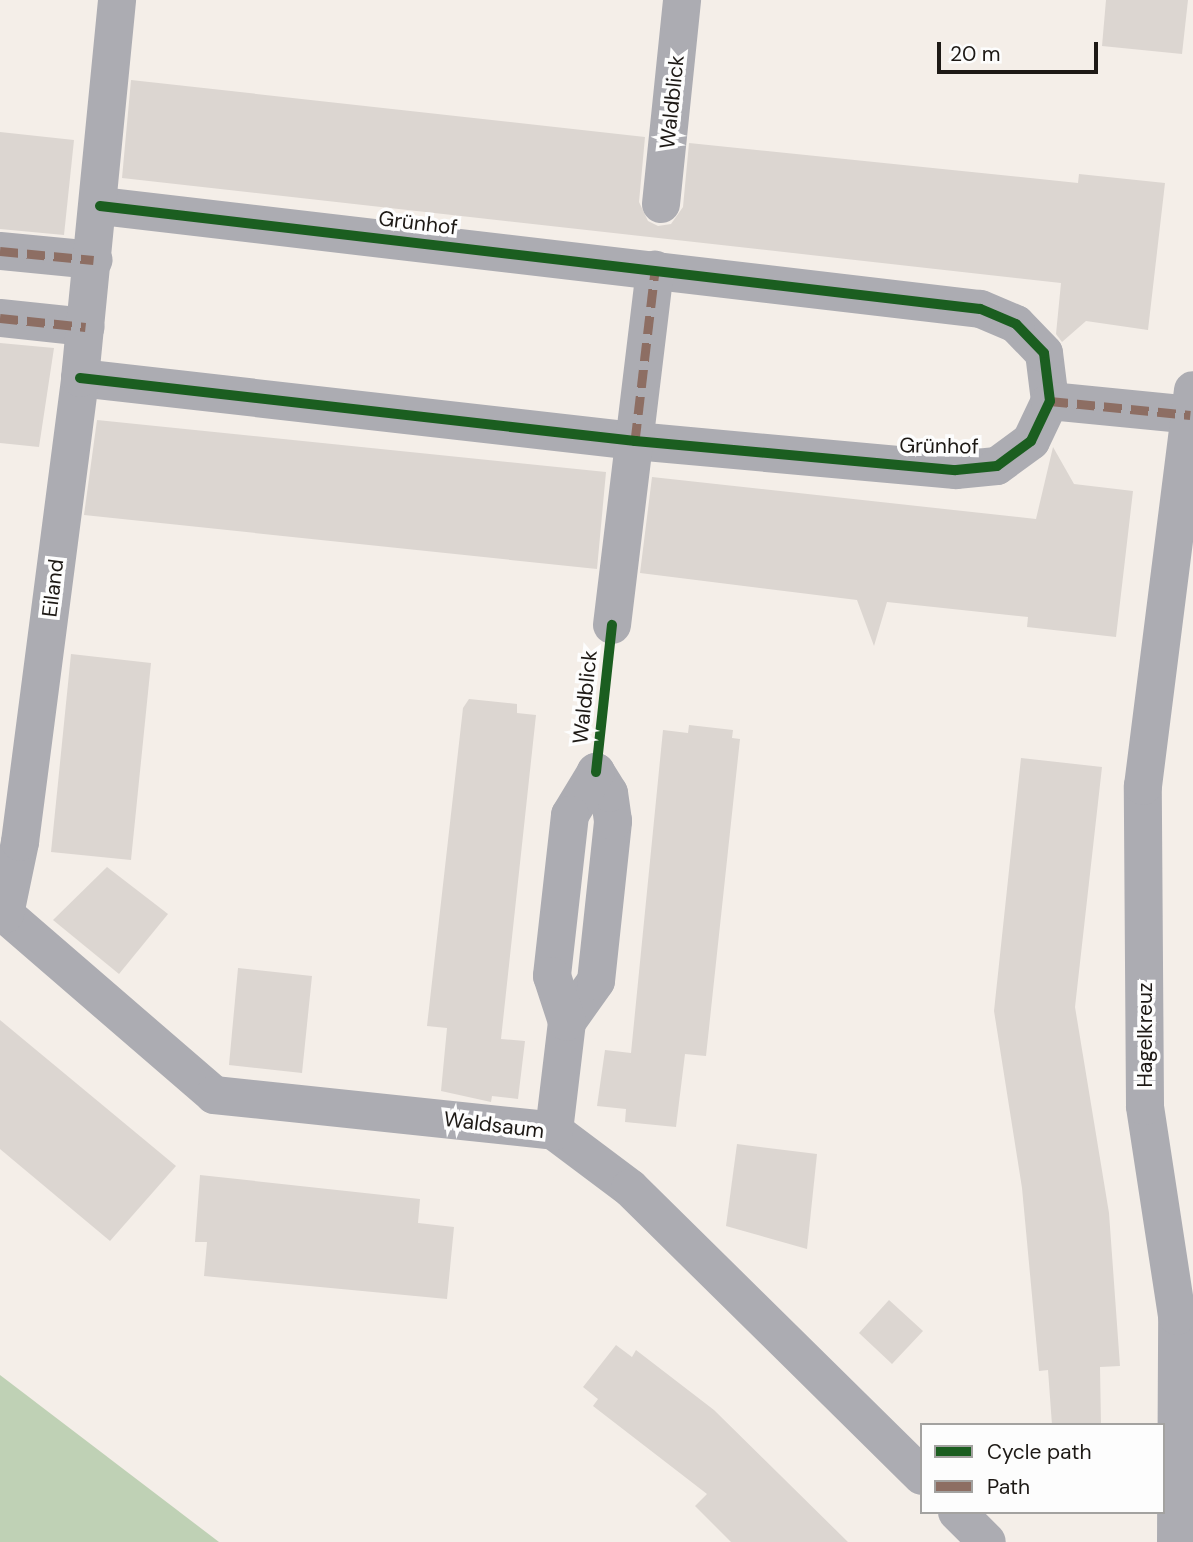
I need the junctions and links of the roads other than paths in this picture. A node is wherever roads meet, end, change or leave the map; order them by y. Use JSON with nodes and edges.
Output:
{"nodes":[{"id":1,"x":117,"y":0,"type":"edge"},
{"id":2,"x":682,"y":0,"type":"edge"},
{"id":3,"x":661,"y":204,"type":"dead end"},
{"id":4,"x":100,"y":206,"type":"junction"},
{"id":5,"x":0,"y":251,"type":"edge"},
{"id":6,"x":94,"y":260,"type":"junction"},
{"id":7,"x":655,"y":270,"type":"junction"},
{"id":8,"x":0,"y":318,"type":"edge"},
{"id":9,"x":86,"y":327,"type":"junction"},
{"id":10,"x":80,"y":378,"type":"junction"},
{"id":11,"x":1050,"y":401,"type":"junction"},
{"id":12,"x":1192,"y":407,"type":"edge"},
{"id":13,"x":635,"y":441,"type":"junction"},
{"id":14,"x":1184,"y":528,"type":"edge"},
{"id":15,"x":612,"y":625,"type":"dead end"},
{"id":16,"x":2,"y":912,"type":"edge"},
{"id":17,"x":567,"y":1022,"type":"junction"},
{"id":18,"x":554,"y":1131,"type":"junction"},
{"id":19,"x":920,"y":1474,"type":"edge"},
{"id":20,"x":959,"y":1514,"type":"edge"},
{"id":21,"x":987,"y":1542,"type":"edge"},
{"id":22,"x":1176,"y":1542,"type":"edge"}],
"edges":[{"from":1,"to":4,"type":"street"},
{"from":2,"to":3,"type":"street","name":"Waldblick"},
{"from":4,"to":6,"type":"street"},
{"from":4,"to":7,"type":"street","name":"Grünhof"},
{"from":5,"to":6,"type":"street"},
{"from":6,"to":9,"type":"street","name":"Eiland"},
{"from":7,"to":11,"type":"street","name":"Grünhof"},
{"from":7,"to":13,"type":"street"},
{"from":8,"to":9,"type":"street"},
{"from":9,"to":10,"type":"street","name":"Eiland"},
{"from":10,"to":13,"type":"street","name":"Grünhof"},
{"from":10,"to":16,"type":"street","name":"Eiland"},
{"from":11,"to":12,"type":"street"},
{"from":11,"to":13,"type":"street","name":"Grünhof"},
{"from":12,"to":14,"type":"street","name":"Hagelkreuz"},
{"from":13,"to":15,"type":"street","name":"Waldblick"},
{"from":14,"to":22,"type":"street","name":"Hagelkreuz"},
{"from":16,"to":18,"type":"street","name":"Waldsaum"},
{"from":17,"to":17,"type":"street","name":"Waldblick"},
{"from":17,"to":18,"type":"street","name":"Waldblick"},
{"from":18,"to":19,"type":"street","name":"Waldsaum"},
{"from":20,"to":21,"type":"street"}]}
